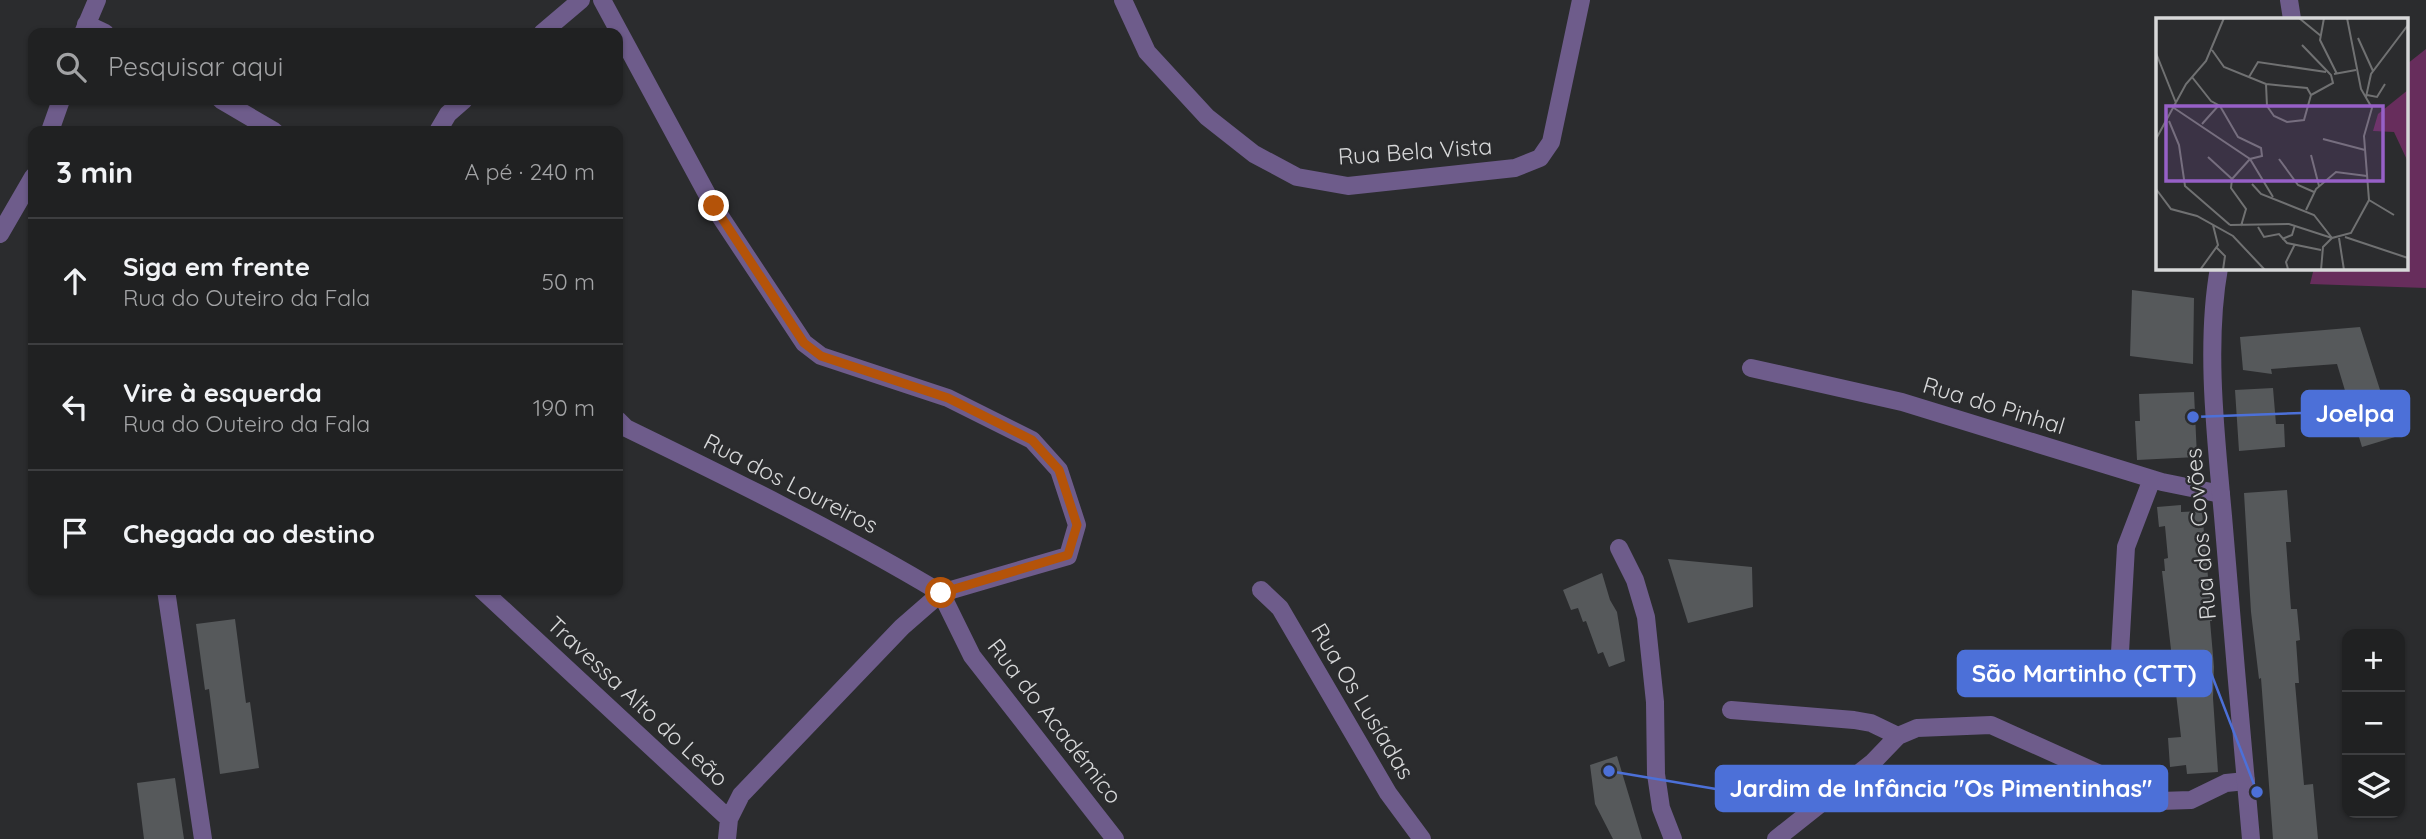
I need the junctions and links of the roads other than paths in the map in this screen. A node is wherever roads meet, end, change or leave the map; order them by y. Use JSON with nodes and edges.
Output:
{"nodes":[{"id":1,"x":97,"y":0,"type":"edge"},
{"id":2,"x":581,"y":0,"type":"edge"},
{"id":3,"x":602,"y":0,"type":"edge"},
{"id":4,"x":1123,"y":0,"type":"edge"},
{"id":5,"x":1581,"y":0,"type":"edge"},
{"id":6,"x":2289,"y":0,"type":"edge"},
{"id":7,"x":2292,"y":18,"type":"edge"},
{"id":8,"x":85,"y":28,"type":"edge"},
{"id":9,"x":548,"y":28,"type":"edge"},
{"id":10,"x":617,"y":28,"type":"edge"},
{"id":11,"x":623,"y":39,"type":"edge"},
{"id":12,"x":59,"y":105,"type":"edge"},
{"id":13,"x":230,"y":105,"type":"edge"},
{"id":14,"x":458,"y":105,"type":"edge"},
{"id":15,"x":52,"y":126,"type":"edge"},
{"id":16,"x":265,"y":126,"type":"edge"},
{"id":17,"x":441,"y":126,"type":"edge"},
{"id":18,"x":28,"y":186,"type":"edge"},
{"id":19,"x":0,"y":234,"type":"edge"},
{"id":20,"x":2219,"y":270,"type":"edge"},
{"id":21,"x":1751,"y":368,"type":"dead end"},
{"id":22,"x":623,"y":425,"type":"edge"},
{"id":23,"x":2152,"y":479,"type":"junction"},
{"id":24,"x":2221,"y":494,"type":"junction"},
{"id":25,"x":1619,"y":548,"type":"dead end"},
{"id":26,"x":1261,"y":590,"type":"dead end"},
{"id":27,"x":941,"y":593,"type":"junction"},
{"id":28,"x":167,"y":595,"type":"edge"},
{"id":29,"x":487,"y":595,"type":"edge"},
{"id":30,"x":2120,"y":652,"type":"dead end"},
{"id":31,"x":1731,"y":710,"type":"dead end"},
{"id":32,"x":1898,"y":736,"type":"junction"},
{"id":33,"x":2246,"y":781,"type":"junction"},
{"id":34,"x":729,"y":819,"type":"junction"},
{"id":35,"x":203,"y":839,"type":"edge"},
{"id":36,"x":727,"y":839,"type":"edge"},
{"id":37,"x":1115,"y":839,"type":"edge"},
{"id":38,"x":1422,"y":839,"type":"edge"},
{"id":39,"x":1673,"y":839,"type":"edge"},
{"id":40,"x":1776,"y":839,"type":"edge"},
{"id":41,"x":2251,"y":839,"type":"edge"}],
"edges":[{"from":1,"to":8,"type":"street"},
{"from":2,"to":9,"type":"street"},
{"from":3,"to":10,"type":"street"},
{"from":4,"to":5,"type":"street","name":"Rua Bela Vista"},
{"from":6,"to":7,"type":"street"},
{"from":11,"to":27,"type":"street"},
{"from":12,"to":15,"type":"street"},
{"from":13,"to":16,"type":"street"},
{"from":14,"to":17,"type":"street"},
{"from":18,"to":19,"type":"street"},
{"from":20,"to":24,"type":"street","name":"Rua dos Covões"},
{"from":21,"to":23,"type":"street","name":"Rua do Pinhal"},
{"from":22,"to":27,"type":"street","name":"Rua dos Loureiros"},
{"from":23,"to":24,"type":"street","name":"Rua do Pinhal"},
{"from":23,"to":30,"type":"street"},
{"from":24,"to":33,"type":"street","name":"Rua dos Covões"},
{"from":25,"to":39,"type":"street"},
{"from":26,"to":38,"type":"street","name":"Rua Os Lusíadas"},
{"from":27,"to":34,"type":"street"},
{"from":27,"to":37,"type":"street","name":"Rua do Académico"},
{"from":28,"to":35,"type":"street"},
{"from":29,"to":34,"type":"street","name":"Travessa Alto do Leão"},
{"from":31,"to":32,"type":"street"},
{"from":32,"to":33,"type":"street"},
{"from":32,"to":40,"type":"street"},
{"from":33,"to":41,"type":"street","name":"Rua dos Covões"},
{"from":34,"to":36,"type":"street"}]}
